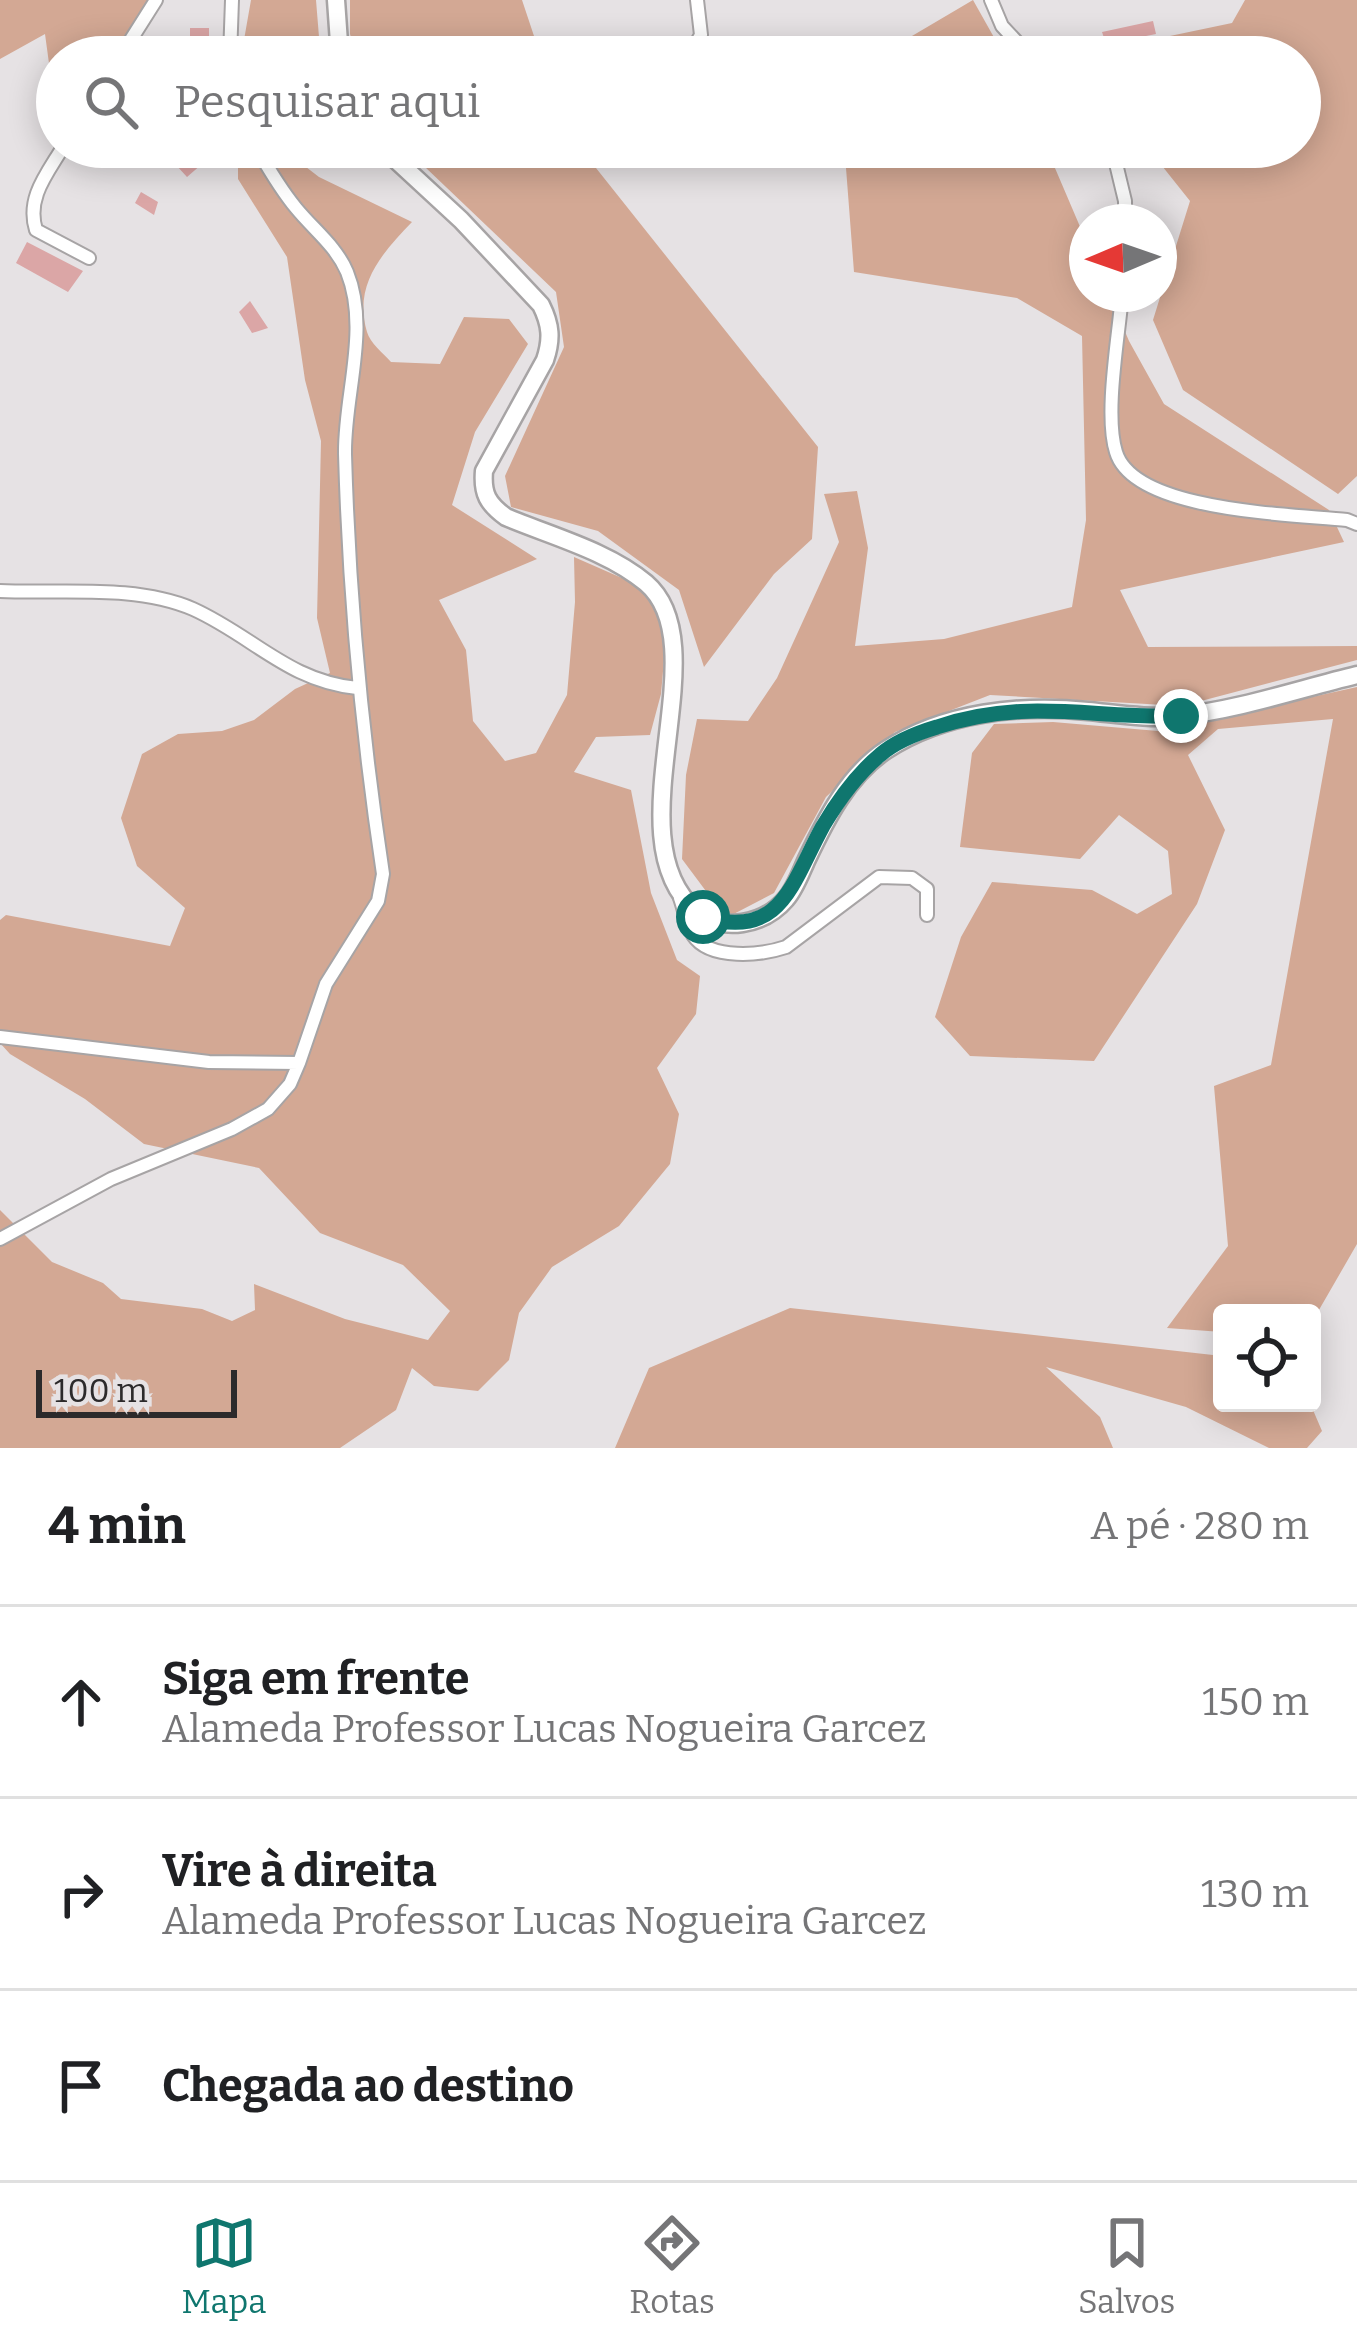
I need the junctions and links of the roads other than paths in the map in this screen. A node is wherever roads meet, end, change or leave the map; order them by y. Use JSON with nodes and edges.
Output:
{"nodes":[{"id":1,"x":157,"y":0,"type":"edge"},
{"id":2,"x":232,"y":0,"type":"edge"},
{"id":3,"x":336,"y":0,"type":"edge"},
{"id":4,"x":697,"y":0,"type":"edge"},
{"id":5,"x":991,"y":0,"type":"edge"},
{"id":6,"x":134,"y":36,"type":"edge"},
{"id":7,"x":231,"y":36,"type":"edge"},
{"id":8,"x":339,"y":36,"type":"edge"},
{"id":9,"x":700,"y":36,"type":"edge"},
{"id":10,"x":1012,"y":36,"type":"edge"},
{"id":11,"x":50,"y":168,"type":"edge"},
{"id":12,"x":270,"y":168,"type":"edge"},
{"id":13,"x":404,"y":168,"type":"edge"},
{"id":14,"x":1117,"y":168,"type":"edge"},
{"id":15,"x":1125,"y":204,"type":"edge"},
{"id":16,"x":89,"y":258,"type":"dead end"},
{"id":17,"x":1121,"y":312,"type":"edge"},
{"id":18,"x":1357,"y":524,"type":"edge"},
{"id":19,"x":0,"y":591,"type":"edge"},
{"id":20,"x":1357,"y":675,"type":"edge"},
{"id":21,"x":357,"y":688,"type":"junction"},
{"id":22,"x":680,"y":898,"type":"junction"},
{"id":23,"x":927,"y":915,"type":"dead end"},
{"id":24,"x":0,"y":1037,"type":"edge"},
{"id":25,"x":299,"y":1063,"type":"junction"},
{"id":26,"x":0,"y":1239,"type":"edge"}],
"edges":[{"from":1,"to":6,"type":"street"},
{"from":2,"to":7,"type":"street"},
{"from":3,"to":8,"type":"main road"},
{"from":4,"to":9,"type":"street"},
{"from":5,"to":10,"type":"street"},
{"from":11,"to":16,"type":"street"},
{"from":12,"to":21,"type":"street"},
{"from":13,"to":22,"type":"main road"},
{"from":14,"to":15,"type":"street"},
{"from":17,"to":18,"type":"street"},
{"from":19,"to":21,"type":"street"},
{"from":20,"to":22,"type":"main road"},
{"from":21,"to":25,"type":"street"},
{"from":22,"to":23,"type":"street"},
{"from":24,"to":25,"type":"street"},
{"from":25,"to":26,"type":"street"}]}
